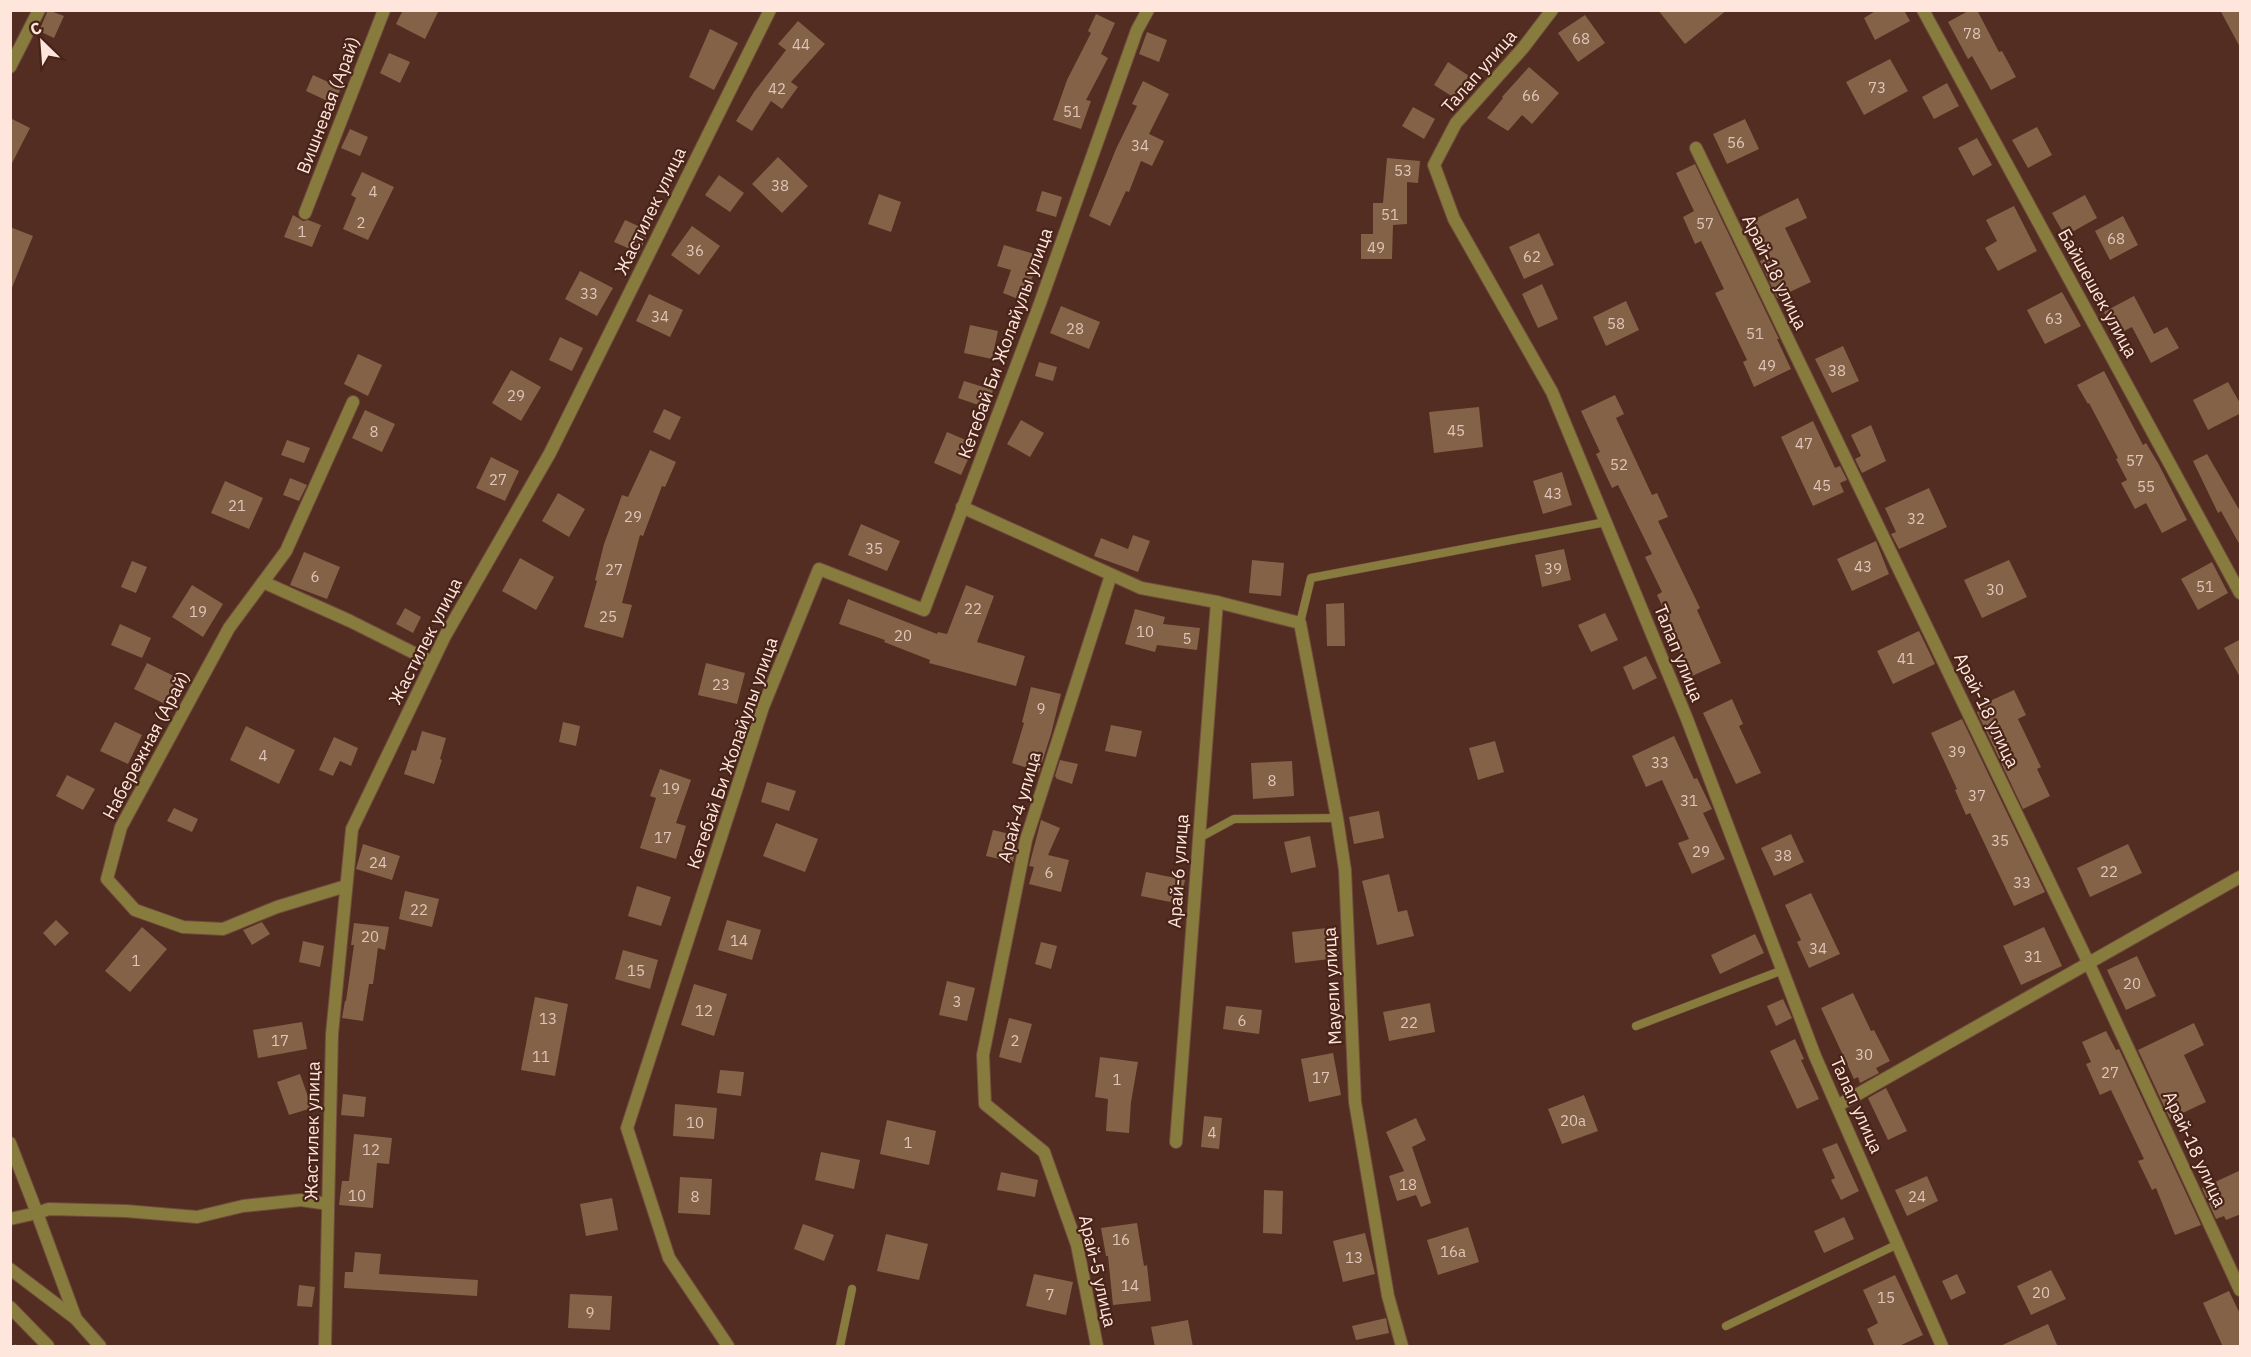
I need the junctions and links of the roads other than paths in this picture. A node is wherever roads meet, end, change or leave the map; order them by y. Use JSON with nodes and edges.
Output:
{"nodes":[{"id":1,"x":39,"y":10,"type":"edge"},
{"id":2,"x":384,"y":10,"type":"edge"},
{"id":3,"x":770,"y":10,"type":"edge"},
{"id":4,"x":1148,"y":10,"type":"edge"},
{"id":5,"x":1552,"y":10,"type":"edge"},
{"id":6,"x":1923,"y":10,"type":"edge"},
{"id":7,"x":10,"y":67,"type":"edge"},
{"id":8,"x":1696,"y":148,"type":"dead end"},
{"id":9,"x":304,"y":213,"type":"dead end"},
{"id":10,"x":353,"y":402,"type":"dead end"},
{"id":11,"x":962,"y":507,"type":"junction"},
{"id":12,"x":1606,"y":522,"type":"junction"},
{"id":13,"x":1111,"y":575,"type":"junction"},
{"id":14,"x":263,"y":582,"type":"junction"},
{"id":15,"x":2241,"y":593,"type":"edge"},
{"id":16,"x":1217,"y":603,"type":"junction"},
{"id":17,"x":1300,"y":623,"type":"junction"},
{"id":18,"x":432,"y":662,"type":"junction"},
{"id":19,"x":1337,"y":818,"type":"junction"},
{"id":20,"x":1199,"y":838,"type":"junction"},
{"id":21,"x":2241,"y":877,"type":"edge"},
{"id":22,"x":346,"y":886,"type":"junction"},
{"id":23,"x":2089,"y":964,"type":"junction"},
{"id":24,"x":1783,"y":970,"type":"junction"},
{"id":25,"x":1636,"y":1026,"type":"dead end"},
{"id":26,"x":983,"y":1055,"type":"joint"},
{"id":27,"x":1837,"y":1106,"type":"junction"},
{"id":28,"x":1176,"y":1142,"type":"dead end"},
{"id":29,"x":10,"y":1143,"type":"edge"},
{"id":30,"x":328,"y":1204,"type":"junction"},
{"id":31,"x":37,"y":1213,"type":"junction"},
{"id":32,"x":10,"y":1220,"type":"edge"},
{"id":33,"x":1898,"y":1244,"type":"junction"},
{"id":34,"x":10,"y":1269,"type":"edge"},
{"id":35,"x":2236,"y":1270,"type":"edge"},
{"id":36,"x":852,"y":1289,"type":"dead end"},
{"id":37,"x":2241,"y":1290,"type":"edge"},
{"id":38,"x":10,"y":1307,"type":"edge"},
{"id":39,"x":76,"y":1319,"type":"junction"},
{"id":40,"x":1726,"y":1326,"type":"dead end"},
{"id":41,"x":48,"y":1347,"type":"edge"},
{"id":42,"x":100,"y":1347,"type":"edge"},
{"id":43,"x":325,"y":1347,"type":"edge"},
{"id":44,"x":728,"y":1347,"type":"edge"},
{"id":45,"x":840,"y":1347,"type":"edge"},
{"id":46,"x":1097,"y":1347,"type":"edge"},
{"id":47,"x":1402,"y":1347,"type":"edge"},
{"id":48,"x":1942,"y":1347,"type":"edge"}],
"edges":[{"from":1,"to":7,"type":"street"},
{"from":2,"to":9,"type":"street","name":"Вишневая (Арай)"},
{"from":3,"to":18,"type":"street","name":"Жастилек улица"},
{"from":4,"to":11,"type":"street","name":"Кетебай Би Жолайулы улица"},
{"from":5,"to":12,"type":"street","name":"Талап улица"},
{"from":6,"to":15,"type":"street","name":"Байшешек улица"},
{"from":8,"to":23,"type":"street","name":"Арай-18 улица"},
{"from":10,"to":14,"type":"street","name":"Набережная (Арай)"},
{"from":11,"to":13,"type":"street"},
{"from":11,"to":44,"type":"street","name":"Кетебай Би Жолайулы улица"},
{"from":12,"to":17,"type":"lane"},
{"from":12,"to":24,"type":"street","name":"Талап улица"},
{"from":13,"to":16,"type":"street"},
{"from":13,"to":26,"type":"street","name":"Арай-4 улица"},
{"from":14,"to":18,"type":"street"},
{"from":14,"to":22,"type":"street","name":"Набережная (Арай)"},
{"from":16,"to":17,"type":"street"},
{"from":16,"to":20,"type":"street","name":"Арай-6 улица"},
{"from":17,"to":19,"type":"street","name":"Мауели улица"},
{"from":18,"to":22,"type":"street","name":"Жастилек улица"},
{"from":19,"to":20,"type":"lane"},
{"from":19,"to":47,"type":"street","name":"Мауели улица"},
{"from":20,"to":28,"type":"street","name":"Арай-6 улица"},
{"from":21,"to":23,"type":"street"},
{"from":22,"to":30,"type":"street","name":"Жастилек улица"},
{"from":23,"to":27,"type":"street"},
{"from":23,"to":35,"type":"street","name":"Арай-18 улица"},
{"from":24,"to":25,"type":"lane"},
{"from":24,"to":27,"type":"street","name":"Талап улица"},
{"from":26,"to":46,"type":"street","name":"Арай-5 улица"},
{"from":27,"to":33,"type":"street","name":"Талап улица"},
{"from":29,"to":31,"type":"street"},
{"from":30,"to":31,"type":"street"},
{"from":30,"to":43,"type":"street","name":"Жастилек улица"},
{"from":31,"to":32,"type":"street"},
{"from":31,"to":39,"type":"street"},
{"from":33,"to":40,"type":"lane"},
{"from":33,"to":48,"type":"street","name":"Талап улица"},
{"from":34,"to":39,"type":"street"},
{"from":35,"to":37,"type":"street","name":"Арай-18 улица"},
{"from":36,"to":45,"type":"lane"},
{"from":38,"to":41,"type":"street"},
{"from":39,"to":42,"type":"street"}]}
